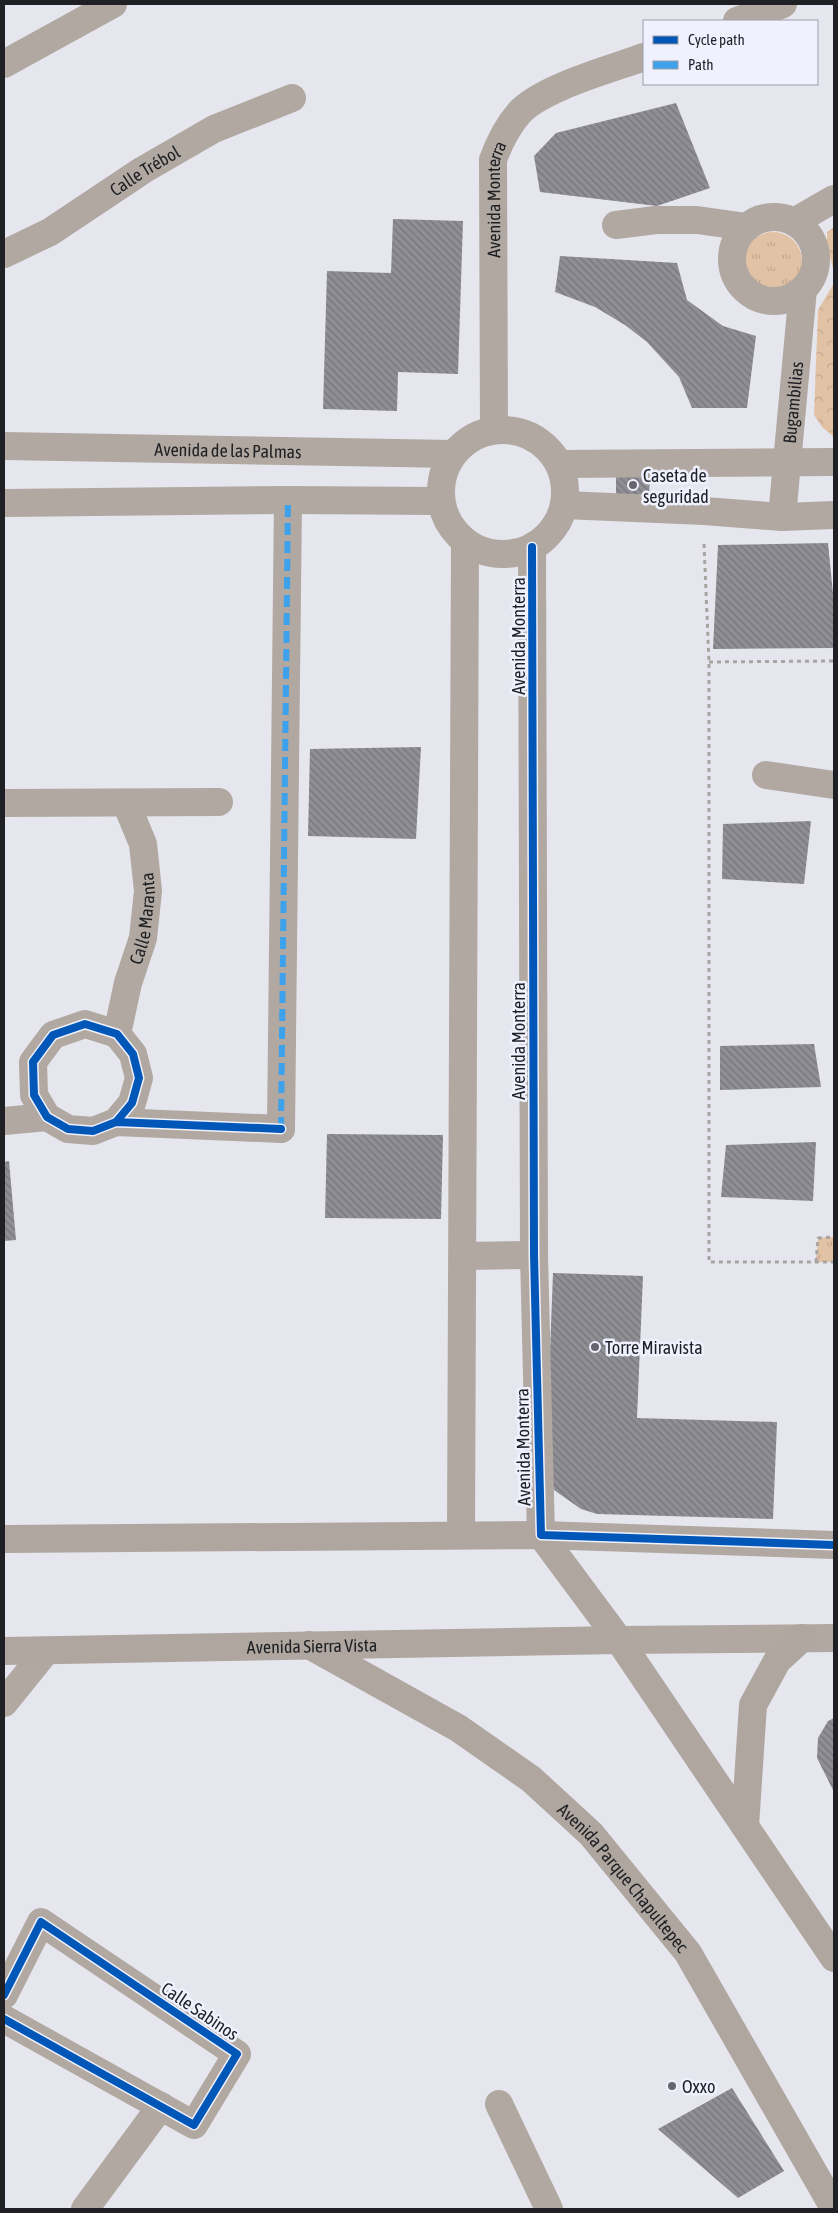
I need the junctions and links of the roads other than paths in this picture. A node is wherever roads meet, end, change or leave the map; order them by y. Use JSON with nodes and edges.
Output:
{"nodes":[{"id":1,"x":113,"y":4,"type":"edge"},
{"id":2,"x":783,"y":4,"type":"edge"},
{"id":3,"x":740,"y":20,"type":"edge"},
{"id":4,"x":643,"y":56,"type":"edge"},
{"id":5,"x":4,"y":64,"type":"edge"},
{"id":6,"x":292,"y":98,"type":"dead end"},
{"id":7,"x":834,"y":199,"type":"edge"},
{"id":8,"x":794,"y":222,"type":"junction"},
{"id":9,"x":616,"y":225,"type":"dead end"},
{"id":10,"x":747,"y":227,"type":"junction"},
{"id":11,"x":4,"y":254,"type":"edge"},
{"id":12,"x":803,"y":289,"type":"junction"},
{"id":13,"x":494,"y":430,"type":"junction"},
{"id":14,"x":4,"y":446,"type":"edge"},
{"id":15,"x":453,"y":454,"type":"junction"},
{"id":16,"x":787,"y":462,"type":"junction"},
{"id":17,"x":834,"y":462,"type":"edge"},
{"id":18,"x":559,"y":464,"type":"junction"},
{"id":19,"x":288,"y":500,"type":"junction"},
{"id":20,"x":440,"y":501,"type":"junction"},
{"id":21,"x":4,"y":503,"type":"edge"},
{"id":22,"x":564,"y":506,"type":"junction"},
{"id":23,"x":834,"y":515,"type":"edge"},
{"id":24,"x":782,"y":517,"type":"junction"},
{"id":25,"x":465,"y":542,"type":"junction"},
{"id":26,"x":532,"y":547,"type":"junction"},
{"id":27,"x":766,"y":775,"type":"dead end"},
{"id":28,"x":834,"y":785,"type":"edge"},
{"id":29,"x":219,"y":802,"type":"dead end"},
{"id":30,"x":4,"y":803,"type":"edge"},
{"id":31,"x":126,"y":803,"type":"junction"},
{"id":32,"x":117,"y":1034,"type":"junction"},
{"id":33,"x":47,"y":1117,"type":"junction"},
{"id":34,"x":4,"y":1121,"type":"edge"},
{"id":35,"x":116,"y":1122,"type":"junction"},
{"id":36,"x":534,"y":1255,"type":"junction"},
{"id":37,"x":464,"y":1256,"type":"junction"},
{"id":38,"x":461,"y":1534,"type":"junction"},
{"id":39,"x":541,"y":1535,"type":"junction"},
{"id":40,"x":4,"y":1539,"type":"edge"},
{"id":41,"x":834,"y":1545,"type":"edge"},
{"id":42,"x":802,"y":1638,"type":"junction"},
{"id":43,"x":834,"y":1638,"type":"edge"},
{"id":44,"x":619,"y":1640,"type":"junction"},
{"id":45,"x":309,"y":1645,"type":"junction"},
{"id":46,"x":4,"y":1651,"type":"edge"},
{"id":47,"x":46,"y":1651,"type":"junction"},
{"id":48,"x":4,"y":1703,"type":"edge"},
{"id":49,"x":745,"y":1826,"type":"junction"},
{"id":50,"x":834,"y":1958,"type":"edge"},
{"id":51,"x":4,"y":1995,"type":"edge"},
{"id":52,"x":4,"y":2019,"type":"edge"},
{"id":53,"x":499,"y":2104,"type":"dead end"},
{"id":54,"x":161,"y":2106,"type":"junction"},
{"id":55,"x":834,"y":2208,"type":"edge"},
{"id":56,"x":85,"y":2209,"type":"edge"},
{"id":57,"x":550,"y":2209,"type":"edge"}],
"edges":[{"from":1,"to":5,"type":"street"},
{"from":2,"to":3,"type":"street"},
{"from":4,"to":13,"type":"street","name":"Avenida Monterra"},
{"from":6,"to":11,"type":"street","name":"Calle Trébol"},
{"from":7,"to":8,"type":"street"},
{"from":8,"to":10,"type":"street"},
{"from":8,"to":12,"type":"street"},
{"from":9,"to":10,"type":"street"},
{"from":10,"to":12,"type":"street"},
{"from":12,"to":16,"type":"street","name":"Bugambilias"},
{"from":13,"to":15,"type":"street"},
{"from":13,"to":18,"type":"street"},
{"from":14,"to":15,"type":"street","name":"Avenida de las Palmas"},
{"from":15,"to":20,"type":"street"},
{"from":16,"to":17,"type":"street"},
{"from":16,"to":18,"type":"street"},
{"from":16,"to":24,"type":"street","name":"Bugambilias"},
{"from":18,"to":22,"type":"street"},
{"from":19,"to":20,"type":"street"},
{"from":19,"to":21,"type":"street"},
{"from":19,"to":35,"type":"street"},
{"from":20,"to":25,"type":"street"},
{"from":22,"to":24,"type":"street"},
{"from":22,"to":26,"type":"street"},
{"from":23,"to":24,"type":"street"},
{"from":25,"to":26,"type":"street"},
{"from":25,"to":37,"type":"street"},
{"from":26,"to":36,"type":"street","name":"Avenida Monterra"},
{"from":27,"to":28,"type":"street"},
{"from":29,"to":31,"type":"street"},
{"from":30,"to":31,"type":"street"},
{"from":31,"to":32,"type":"street","name":"Calle Maranta"},
{"from":32,"to":33,"type":"street"},
{"from":32,"to":35,"type":"street"},
{"from":33,"to":34,"type":"street"},
{"from":33,"to":35,"type":"street"},
{"from":36,"to":37,"type":"street"},
{"from":36,"to":39,"type":"street","name":"Avenida Monterra"},
{"from":37,"to":38,"type":"street"},
{"from":38,"to":39,"type":"main road"},
{"from":38,"to":40,"type":"main road"},
{"from":39,"to":41,"type":"street"},
{"from":39,"to":44,"type":"main road"},
{"from":42,"to":43,"type":"street"},
{"from":42,"to":44,"type":"street"},
{"from":42,"to":49,"type":"main road"},
{"from":44,"to":45,"type":"main road","name":"Avenida Sierra Vista"},
{"from":44,"to":49,"type":"main road"},
{"from":45,"to":47,"type":"main road","name":"Avenida Sierra Vista"},
{"from":45,"to":55,"type":"main road","name":"Avenida Parque Chapultepec"},
{"from":46,"to":47,"type":"main road","name":"Avenida Sierra Vista"},
{"from":47,"to":48,"type":"street"},
{"from":49,"to":50,"type":"main road"},
{"from":51,"to":54,"type":"street","name":"Calle Sabinos"},
{"from":52,"to":54,"type":"street","name":"Calle Sabinos"},
{"from":53,"to":57,"type":"street"},
{"from":54,"to":56,"type":"street"}]}
